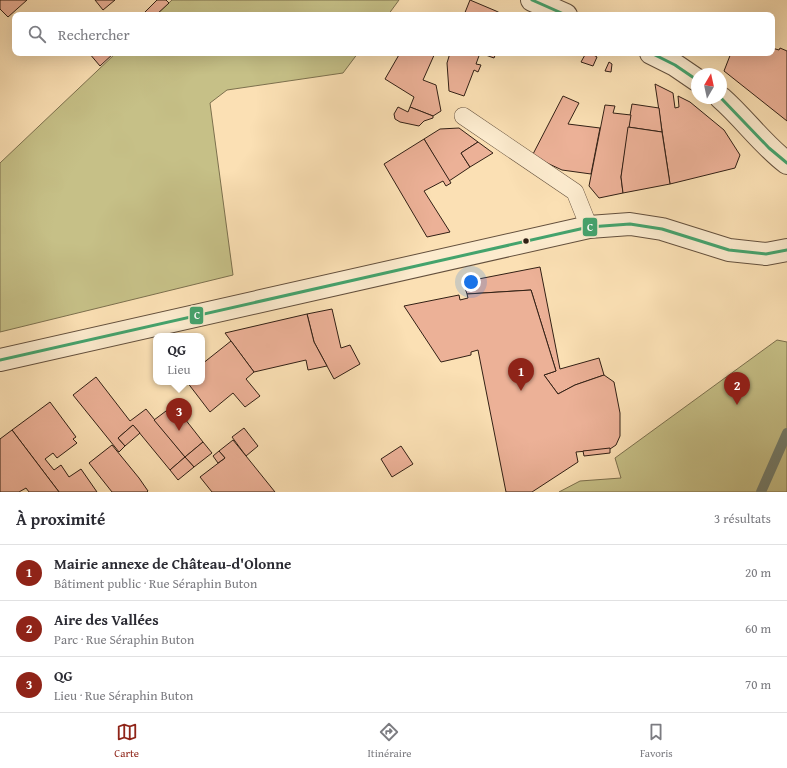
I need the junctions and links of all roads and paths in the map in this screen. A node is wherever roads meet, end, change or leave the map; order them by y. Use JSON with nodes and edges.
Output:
{"nodes":[{"id":1,"x":532,"y":0,"type":"edge"},
{"id":2,"x":559,"y":12,"type":"edge"},
{"id":3,"x":657,"y":56,"type":"edge"},
{"id":4,"x":691,"y":76,"type":"edge"},
{"id":5,"x":727,"y":103,"type":"edge"},
{"id":6,"x":463,"y":116,"type":"dead end"},
{"id":7,"x":787,"y":163,"type":"edge"},
{"id":8,"x":588,"y":227,"type":"junction"},
{"id":9,"x":787,"y":250,"type":"edge"},
{"id":10,"x":0,"y":360,"type":"edge"}],
"edges":[{"from":1,"to":2,"type":"street"},
{"from":3,"to":4,"type":"street"},
{"from":5,"to":7,"type":"street"},
{"from":6,"to":8,"type":"lane"},
{"from":8,"to":9,"type":"street"},
{"from":8,"to":10,"type":"street"}]}
